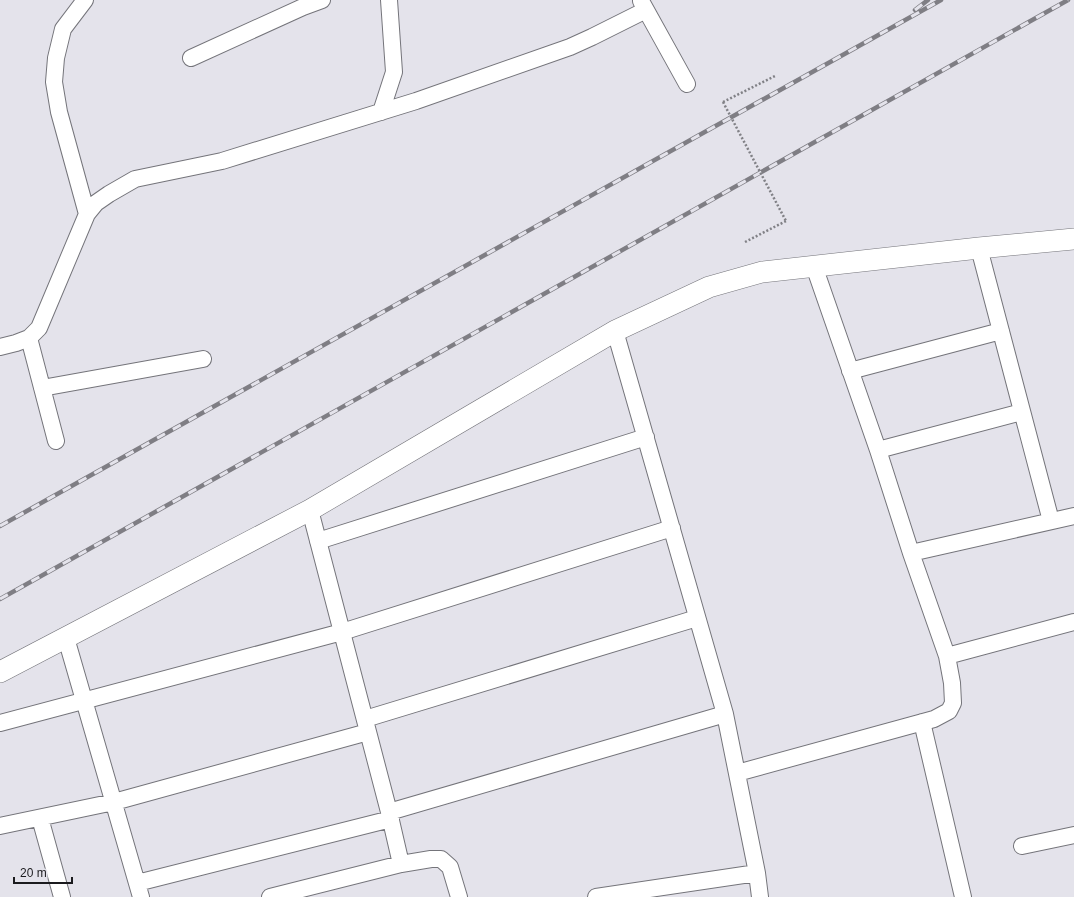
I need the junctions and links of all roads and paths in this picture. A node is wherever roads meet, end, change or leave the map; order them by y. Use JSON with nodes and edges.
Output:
{"nodes":[{"id":1,"x":85,"y":0,"type":"edge"},
{"id":2,"x":322,"y":0,"type":"edge"},
{"id":3,"x":389,"y":0,"type":"edge"},
{"id":4,"x":643,"y":5,"type":"edge"},
{"id":5,"x":191,"y":58,"type":"dead end"},
{"id":6,"x":775,"y":76,"type":"dead end"},
{"id":7,"x":687,"y":84,"type":"dead end"},
{"id":8,"x":381,"y":112,"type":"junction"},
{"id":9,"x":87,"y":214,"type":"junction"},
{"id":10,"x":1074,"y":239,"type":"edge"},
{"id":11,"x":745,"y":242,"type":"dead end"},
{"id":12,"x":979,"y":248,"type":"junction"},
{"id":13,"x":814,"y":266,"type":"junction"},
{"id":14,"x":615,"y":331,"type":"junction"},
{"id":15,"x":1001,"y":331,"type":"junction"},
{"id":16,"x":29,"y":338,"type":"junction"},
{"id":17,"x":0,"y":347,"type":"edge"},
{"id":18,"x":203,"y":359,"type":"dead end"},
{"id":19,"x":850,"y":372,"type":"junction"},
{"id":20,"x":42,"y":388,"type":"junction"},
{"id":21,"x":1022,"y":412,"type":"junction"},
{"id":22,"x":646,"y":437,"type":"junction"},
{"id":23,"x":56,"y":441,"type":"dead end"},
{"id":24,"x":878,"y":450,"type":"junction"},
{"id":25,"x":310,"y":510,"type":"junction"},
{"id":26,"x":1074,"y":516,"type":"edge"},
{"id":27,"x":1051,"y":521,"type":"junction"},
{"id":28,"x":672,"y":528,"type":"junction"},
{"id":29,"x":318,"y":541,"type":"junction"},
{"id":30,"x":911,"y":553,"type":"junction"},
{"id":31,"x":698,"y":618,"type":"junction"},
{"id":32,"x":1074,"y":622,"type":"edge"},
{"id":33,"x":342,"y":632,"type":"junction"},
{"id":34,"x":66,"y":638,"type":"junction"},
{"id":35,"x":947,"y":656,"type":"junction"},
{"id":36,"x":0,"y":672,"type":"edge"},
{"id":37,"x":84,"y":701,"type":"junction"},
{"id":38,"x":725,"y":714,"type":"junction"},
{"id":39,"x":922,"y":722,"type":"junction"},
{"id":40,"x":0,"y":723,"type":"edge"},
{"id":41,"x":366,"y":726,"type":"junction"},
{"id":42,"x":737,"y":773,"type":"junction"},
{"id":43,"x":114,"y":802,"type":"junction"},
{"id":44,"x":390,"y":815,"type":"junction"},
{"id":45,"x":40,"y":818,"type":"junction"},
{"id":46,"x":0,"y":826,"type":"edge"},
{"id":47,"x":1074,"y":835,"type":"edge"},
{"id":48,"x":1022,"y":846,"type":"dead end"},
{"id":49,"x":401,"y":864,"type":"junction"},
{"id":50,"x":756,"y":873,"type":"junction"},
{"id":51,"x":139,"y":890,"type":"edge"},
{"id":52,"x":62,"y":897,"type":"edge"},
{"id":53,"x":270,"y":897,"type":"edge"},
{"id":54,"x":459,"y":897,"type":"edge"},
{"id":55,"x":596,"y":897,"type":"edge"},
{"id":56,"x":760,"y":897,"type":"edge"},
{"id":57,"x":963,"y":897,"type":"edge"}],
"edges":[{"from":1,"to":9,"type":"street"},
{"from":2,"to":5,"type":"street"},
{"from":3,"to":8,"type":"street"},
{"from":4,"to":7,"type":"street"},
{"from":4,"to":8,"type":"street"},
{"from":6,"to":11,"type":"path","bridge":true},
{"from":8,"to":9,"type":"street"},
{"from":9,"to":16,"type":"street"},
{"from":10,"to":12,"type":"street"},
{"from":12,"to":13,"type":"street"},
{"from":12,"to":15,"type":"street"},
{"from":13,"to":14,"type":"street"},
{"from":13,"to":19,"type":"street"},
{"from":14,"to":22,"type":"street"},
{"from":14,"to":25,"type":"street"},
{"from":15,"to":19,"type":"street"},
{"from":15,"to":21,"type":"street"},
{"from":16,"to":17,"type":"street"},
{"from":16,"to":20,"type":"street"},
{"from":18,"to":20,"type":"street"},
{"from":19,"to":24,"type":"street"},
{"from":20,"to":23,"type":"street"},
{"from":21,"to":24,"type":"street"},
{"from":21,"to":27,"type":"street"},
{"from":22,"to":28,"type":"street"},
{"from":22,"to":29,"type":"street"},
{"from":24,"to":30,"type":"street"},
{"from":25,"to":29,"type":"street"},
{"from":25,"to":34,"type":"street"},
{"from":26,"to":27,"type":"street"},
{"from":27,"to":30,"type":"street"},
{"from":28,"to":31,"type":"street"},
{"from":28,"to":33,"type":"street"},
{"from":29,"to":33,"type":"street"},
{"from":30,"to":35,"type":"street"},
{"from":31,"to":38,"type":"street"},
{"from":31,"to":41,"type":"street"},
{"from":32,"to":35,"type":"street"},
{"from":33,"to":37,"type":"street"},
{"from":33,"to":41,"type":"street"},
{"from":34,"to":36,"type":"street"},
{"from":34,"to":37,"type":"street"},
{"from":35,"to":39,"type":"street"},
{"from":37,"to":40,"type":"street"},
{"from":37,"to":43,"type":"street"},
{"from":38,"to":42,"type":"street"},
{"from":38,"to":44,"type":"street"},
{"from":39,"to":42,"type":"street"},
{"from":39,"to":57,"type":"street"},
{"from":41,"to":43,"type":"street"},
{"from":41,"to":44,"type":"street"},
{"from":42,"to":50,"type":"street"},
{"from":43,"to":45,"type":"street"},
{"from":43,"to":51,"type":"street"},
{"from":44,"to":49,"type":"street"},
{"from":44,"to":51,"type":"street"},
{"from":45,"to":46,"type":"street"},
{"from":45,"to":52,"type":"street"},
{"from":47,"to":48,"type":"street"},
{"from":49,"to":53,"type":"street"},
{"from":49,"to":54,"type":"street"},
{"from":50,"to":55,"type":"street"},
{"from":50,"to":56,"type":"street"}]}
